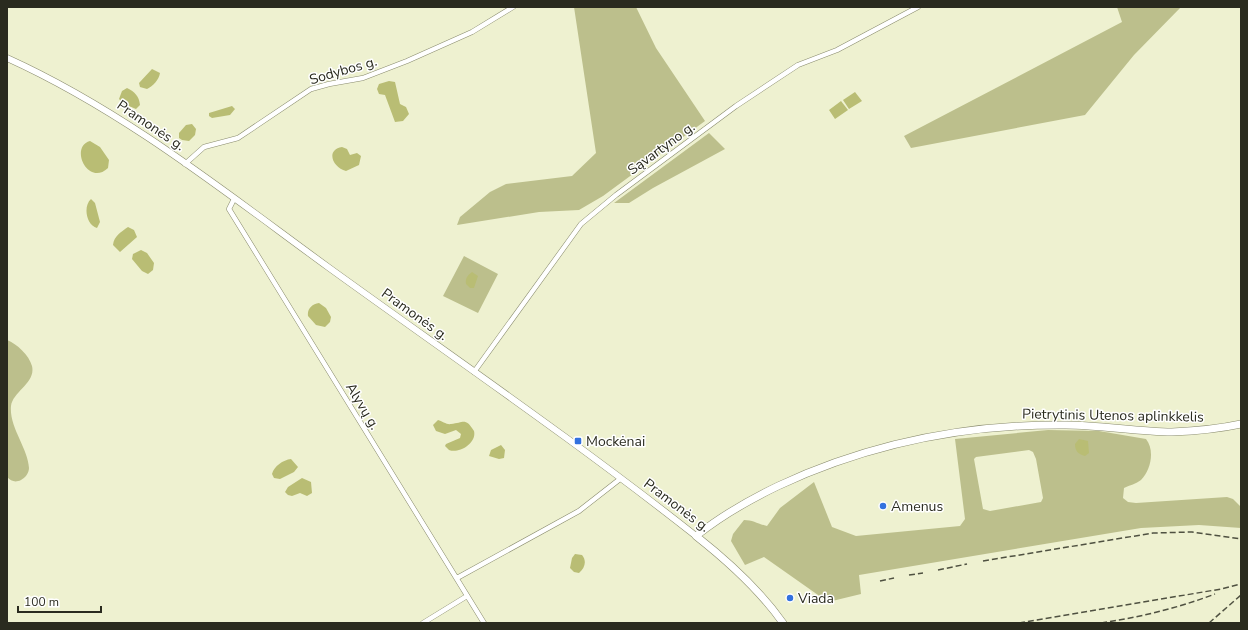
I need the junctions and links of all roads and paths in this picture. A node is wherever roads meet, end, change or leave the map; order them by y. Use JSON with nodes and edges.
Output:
{"nodes":[{"id":1,"x":513,"y":7,"type":"edge"},
{"id":2,"x":918,"y":7,"type":"edge"},
{"id":3,"x":7,"y":58,"type":"edge"},
{"id":4,"x":186,"y":164,"type":"junction"},
{"id":5,"x":234,"y":199,"type":"junction"},
{"id":6,"x":474,"y":372,"type":"junction"},
{"id":7,"x":1241,"y":424,"type":"edge"},
{"id":8,"x":620,"y":479,"type":"junction"},
{"id":9,"x":696,"y":536,"type":"junction"},
{"id":10,"x":457,"y":578,"type":"junction"},
{"id":11,"x":467,"y":596,"type":"junction"},
{"id":12,"x":423,"y":623,"type":"edge"},
{"id":13,"x":484,"y":623,"type":"edge"},
{"id":14,"x":783,"y":623,"type":"edge"}],
"edges":[{"from":1,"to":4,"type":"street","name":"Sodybos g."},
{"from":2,"to":6,"type":"street","name":"Sąvartyno g."},
{"from":3,"to":4,"type":"main road","name":"Pramonės g."},
{"from":4,"to":5,"type":"main road","name":"Pramonės g."},
{"from":5,"to":6,"type":"main road","name":"Pramonės g."},
{"from":5,"to":10,"type":"street","name":"Alyvų g."},
{"from":6,"to":8,"type":"main road","name":"Pramonės g."},
{"from":7,"to":9,"type":"highway","name":"Pietrytinis Utenos aplinkkelis"},
{"from":8,"to":9,"type":"main road","name":"Pramonės g."},
{"from":8,"to":10,"type":"street"},
{"from":9,"to":14,"type":"highway","name":"Pramonės g."},
{"from":10,"to":11,"type":"street","name":"Alyvų g."},
{"from":11,"to":12,"type":"street"},
{"from":11,"to":13,"type":"street","name":"Alyvų g."}]}
